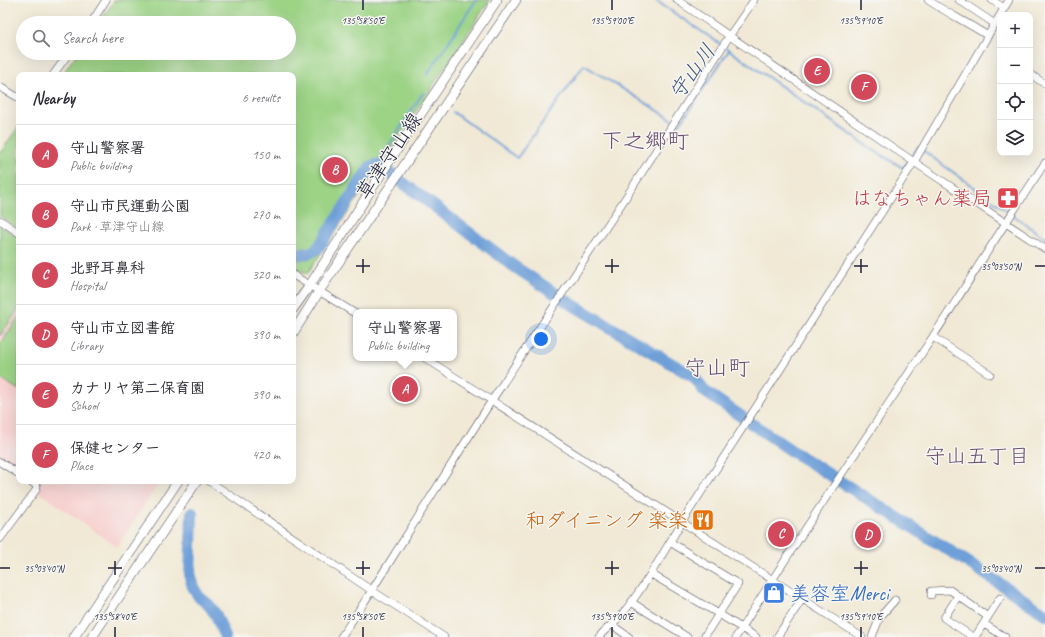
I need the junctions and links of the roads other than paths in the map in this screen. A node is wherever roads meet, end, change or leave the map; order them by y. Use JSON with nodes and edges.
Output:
{"nodes":[{"id":1,"x":106,"y":0,"type":"edge"},
{"id":2,"x":497,"y":0,"type":"edge"},
{"id":3,"x":516,"y":0,"type":"edge"},
{"id":4,"x":677,"y":0,"type":"edge"},
{"id":5,"x":754,"y":0,"type":"edge"},
{"id":6,"x":928,"y":0,"type":"edge"},
{"id":7,"x":958,"y":0,"type":"edge"},
{"id":8,"x":992,"y":0,"type":"edge"},
{"id":9,"x":1009,"y":0,"type":"edge"},
{"id":10,"x":1004,"y":8,"type":"junction"},
{"id":11,"x":1002,"y":12,"type":"edge"},
{"id":12,"x":96,"y":16,"type":"edge"},
{"id":13,"x":997,"y":20,"type":"edge"},
{"id":14,"x":995,"y":24,"type":"junction"},
{"id":15,"x":730,"y":36,"type":"junction"},
{"id":16,"x":988,"y":36,"type":"junction"},
{"id":17,"x":64,"y":60,"type":"edge"},
{"id":18,"x":55,"y":72,"type":"edge"},
{"id":19,"x":1033,"y":76,"type":"edge"},
{"id":20,"x":1045,"y":84,"type":"edge"},
{"id":21,"x":0,"y":87,"type":"edge"},
{"id":22,"x":16,"y":96,"type":"edge"},
{"id":23,"x":914,"y":162,"type":"junction"},
{"id":24,"x":1045,"y":163,"type":"edge"},
{"id":25,"x":0,"y":220,"type":"edge"},
{"id":26,"x":1005,"y":222,"type":"junction"},
{"id":27,"x":16,"y":231,"type":"edge"},
{"id":28,"x":1045,"y":249,"type":"edge"},
{"id":29,"x":296,"y":277,"type":"edge"},
{"id":30,"x":310,"y":285,"type":"junction"},
{"id":31,"x":320,"y":290,"type":"junction"},
{"id":32,"x":296,"y":305,"type":"edge"},
{"id":33,"x":353,"y":312,"type":"edge"},
{"id":34,"x":296,"y":328,"type":"edge"},
{"id":35,"x":933,"y":337,"type":"junction"},
{"id":36,"x":430,"y":361,"type":"edge"},
{"id":37,"x":990,"y":374,"type":"dead end"},
{"id":38,"x":492,"y":400,"type":"junction"},
{"id":39,"x":0,"y":462,"type":"edge"},
{"id":40,"x":16,"y":472,"type":"edge"},
{"id":41,"x":34,"y":484,"type":"edge"},
{"id":42,"x":176,"y":484,"type":"edge"},
{"id":43,"x":195,"y":484,"type":"edge"},
{"id":44,"x":213,"y":484,"type":"edge"},
{"id":45,"x":682,"y":522,"type":"junction"},
{"id":46,"x":0,"y":539,"type":"edge"},
{"id":47,"x":670,"y":542,"type":"junction"},
{"id":48,"x":650,"y":574,"type":"junction"},
{"id":49,"x":771,"y":580,"type":"junction"},
{"id":50,"x":372,"y":590,"type":"junction"},
{"id":51,"x":931,"y":595,"type":"dead end"},
{"id":52,"x":958,"y":596,"type":"junction"},
{"id":53,"x":802,"y":598,"type":"junction"},
{"id":54,"x":1000,"y":598,"type":"dead end"},
{"id":55,"x":895,"y":600,"type":"dead end"},
{"id":56,"x":631,"y":602,"type":"junction"},
{"id":57,"x":719,"y":614,"type":"junction"},
{"id":58,"x":988,"y":617,"type":"junction"},
{"id":59,"x":984,"y":624,"type":"junction"},
{"id":60,"x":612,"y":626,"type":"junction"},
{"id":61,"x":741,"y":628,"type":"junction"},
{"id":62,"x":74,"y":637,"type":"edge"},
{"id":63,"x":92,"y":637,"type":"edge"},
{"id":64,"x":341,"y":637,"type":"edge"},
{"id":65,"x":444,"y":637,"type":"edge"},
{"id":66,"x":599,"y":637,"type":"edge"},
{"id":67,"x":629,"y":637,"type":"edge"},
{"id":68,"x":687,"y":637,"type":"edge"},
{"id":69,"x":704,"y":637,"type":"edge"},
{"id":70,"x":736,"y":637,"type":"edge"},
{"id":71,"x":756,"y":637,"type":"edge"},
{"id":72,"x":778,"y":637,"type":"edge"},
{"id":73,"x":862,"y":637,"type":"edge"},
{"id":74,"x":872,"y":637,"type":"edge"},
{"id":75,"x":974,"y":637,"type":"edge"},
{"id":76,"x":1005,"y":637,"type":"edge"}],
"edges":[{"from":1,"to":12,"type":"street"},
{"from":2,"to":30,"type":"main road","name":"草津守山線"},
{"from":3,"to":31,"type":"main road","name":"草津守山線"},
{"from":4,"to":15,"type":"street"},
{"from":5,"to":15,"type":"street"},
{"from":6,"to":16,"type":"street"},
{"from":7,"to":14,"type":"street"},
{"from":8,"to":10,"type":"street"},
{"from":9,"to":10,"type":"street"},
{"from":10,"to":11,"type":"street"},
{"from":13,"to":14,"type":"street"},
{"from":14,"to":16,"type":"street"},
{"from":15,"to":23,"type":"street"},
{"from":15,"to":38,"type":"street"},
{"from":16,"to":23,"type":"street"},
{"from":17,"to":18,"type":"street"},
{"from":19,"to":20,"type":"street"},
{"from":21,"to":22,"type":"street"},
{"from":23,"to":26,"type":"street"},
{"from":23,"to":45,"type":"street"},
{"from":24,"to":26,"type":"street"},
{"from":25,"to":27,"type":"street"},
{"from":26,"to":28,"type":"street"},
{"from":26,"to":35,"type":"street"},
{"from":29,"to":30,"type":"street"},
{"from":30,"to":31,"type":"street"},
{"from":30,"to":32,"type":"main road","name":"草津守山線"},
{"from":31,"to":33,"type":"street"},
{"from":31,"to":34,"type":"main road","name":"草津守山線"},
{"from":35,"to":37,"type":"street"},
{"from":35,"to":49,"type":"street"},
{"from":36,"to":38,"type":"street"},
{"from":38,"to":45,"type":"street"},
{"from":38,"to":50,"type":"street"},
{"from":39,"to":40,"type":"street"},
{"from":41,"to":46,"type":"street"},
{"from":42,"to":62,"type":"main road"},
{"from":43,"to":63,"type":"main road"},
{"from":44,"to":50,"type":"street"},
{"from":45,"to":47,"type":"street"},
{"from":45,"to":49,"type":"street"},
{"from":47,"to":48,"type":"street"},
{"from":47,"to":57,"type":"street"},
{"from":48,"to":56,"type":"street"},
{"from":48,"to":57,"type":"street"},
{"from":49,"to":53,"type":"street"},
{"from":49,"to":61,"type":"street"},
{"from":50,"to":64,"type":"street"},
{"from":50,"to":65,"type":"street"},
{"from":51,"to":52,"type":"street"},
{"from":52,"to":58,"type":"street"},
{"from":52,"to":75,"type":"street"},
{"from":53,"to":72,"type":"street"},
{"from":53,"to":73,"type":"street"},
{"from":54,"to":58,"type":"street"},
{"from":55,"to":74,"type":"street"},
{"from":56,"to":60,"type":"street"},
{"from":56,"to":68,"type":"street"},
{"from":57,"to":61,"type":"street"},
{"from":57,"to":69,"type":"street"},
{"from":58,"to":59,"type":"street"},
{"from":59,"to":75,"type":"street"},
{"from":59,"to":76,"type":"street"},
{"from":60,"to":66,"type":"street"},
{"from":60,"to":67,"type":"street"},
{"from":61,"to":70,"type":"street"},
{"from":61,"to":71,"type":"street"}]}
